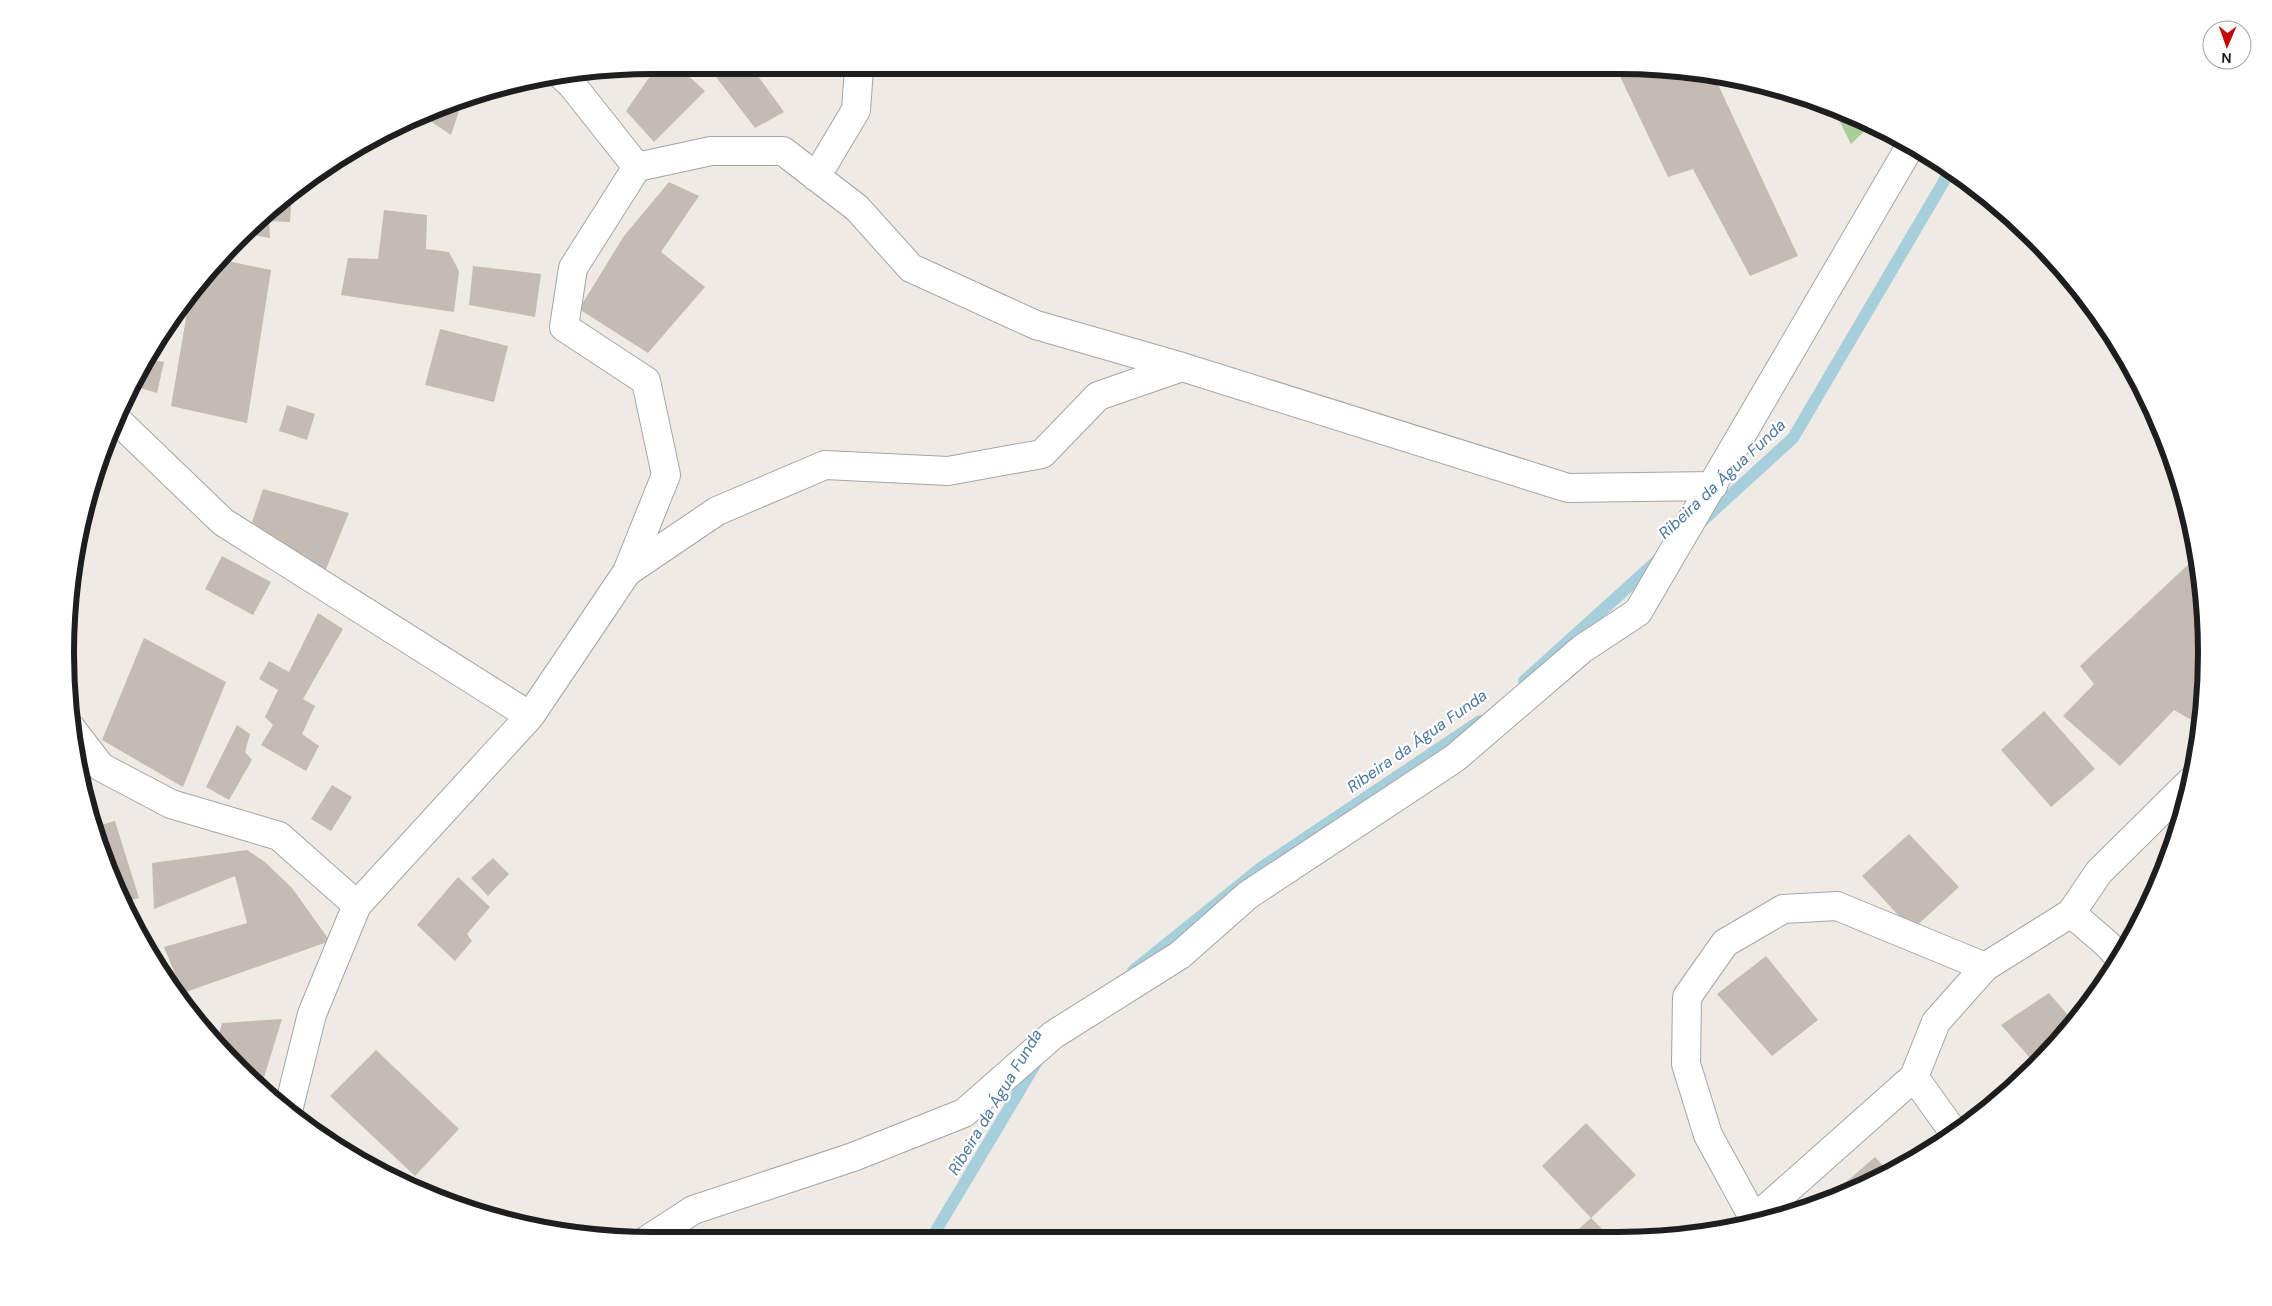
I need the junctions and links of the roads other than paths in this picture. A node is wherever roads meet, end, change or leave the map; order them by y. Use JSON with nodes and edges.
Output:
{"nodes":[{"id":1,"x":859,"y":74,"type":"edge"},
{"id":2,"x":567,"y":81,"type":"edge"},
{"id":3,"x":1908,"y":151,"type":"edge"},
{"id":4,"x":637,"y":167,"type":"junction"},
{"id":5,"x":816,"y":177,"type":"junction"},
{"id":6,"x":1182,"y":367,"type":"junction"},
{"id":7,"x":121,"y":424,"type":"edge"},
{"id":8,"x":1713,"y":486,"type":"junction"},
{"id":9,"x":627,"y":572,"type":"junction"},
{"id":10,"x":530,"y":716,"type":"junction"},
{"id":11,"x":81,"y":741,"type":"edge"},
{"id":12,"x":2182,"y":790,"type":"edge"},
{"id":13,"x":357,"y":905,"type":"junction"},
{"id":14,"x":2071,"y":913,"type":"junction"},
{"id":15,"x":2115,"y":953,"type":"edge"},
{"id":16,"x":1985,"y":967,"type":"junction"},
{"id":17,"x":1914,"y":1076,"type":"junction"},
{"id":18,"x":290,"y":1104,"type":"edge"},
{"id":19,"x":1951,"y":1128,"type":"edge"},
{"id":20,"x":1760,"y":1215,"type":"edge"},
{"id":21,"x":1751,"y":1217,"type":"edge"},
{"id":22,"x":659,"y":1232,"type":"edge"}],
"edges":[{"from":1,"to":5,"type":"street"},
{"from":2,"to":4,"type":"street"},
{"from":3,"to":8,"type":"street"},
{"from":4,"to":5,"type":"street"},
{"from":4,"to":9,"type":"street"},
{"from":5,"to":6,"type":"street"},
{"from":6,"to":8,"type":"street"},
{"from":6,"to":9,"type":"street"},
{"from":7,"to":10,"type":"street"},
{"from":8,"to":22,"type":"street"},
{"from":9,"to":10,"type":"street"},
{"from":10,"to":13,"type":"street"},
{"from":11,"to":13,"type":"street"},
{"from":12,"to":14,"type":"street"},
{"from":13,"to":18,"type":"street"},
{"from":14,"to":15,"type":"street"},
{"from":14,"to":16,"type":"street"},
{"from":16,"to":17,"type":"street"},
{"from":16,"to":21,"type":"street"},
{"from":17,"to":19,"type":"street"},
{"from":17,"to":20,"type":"street"}]}
